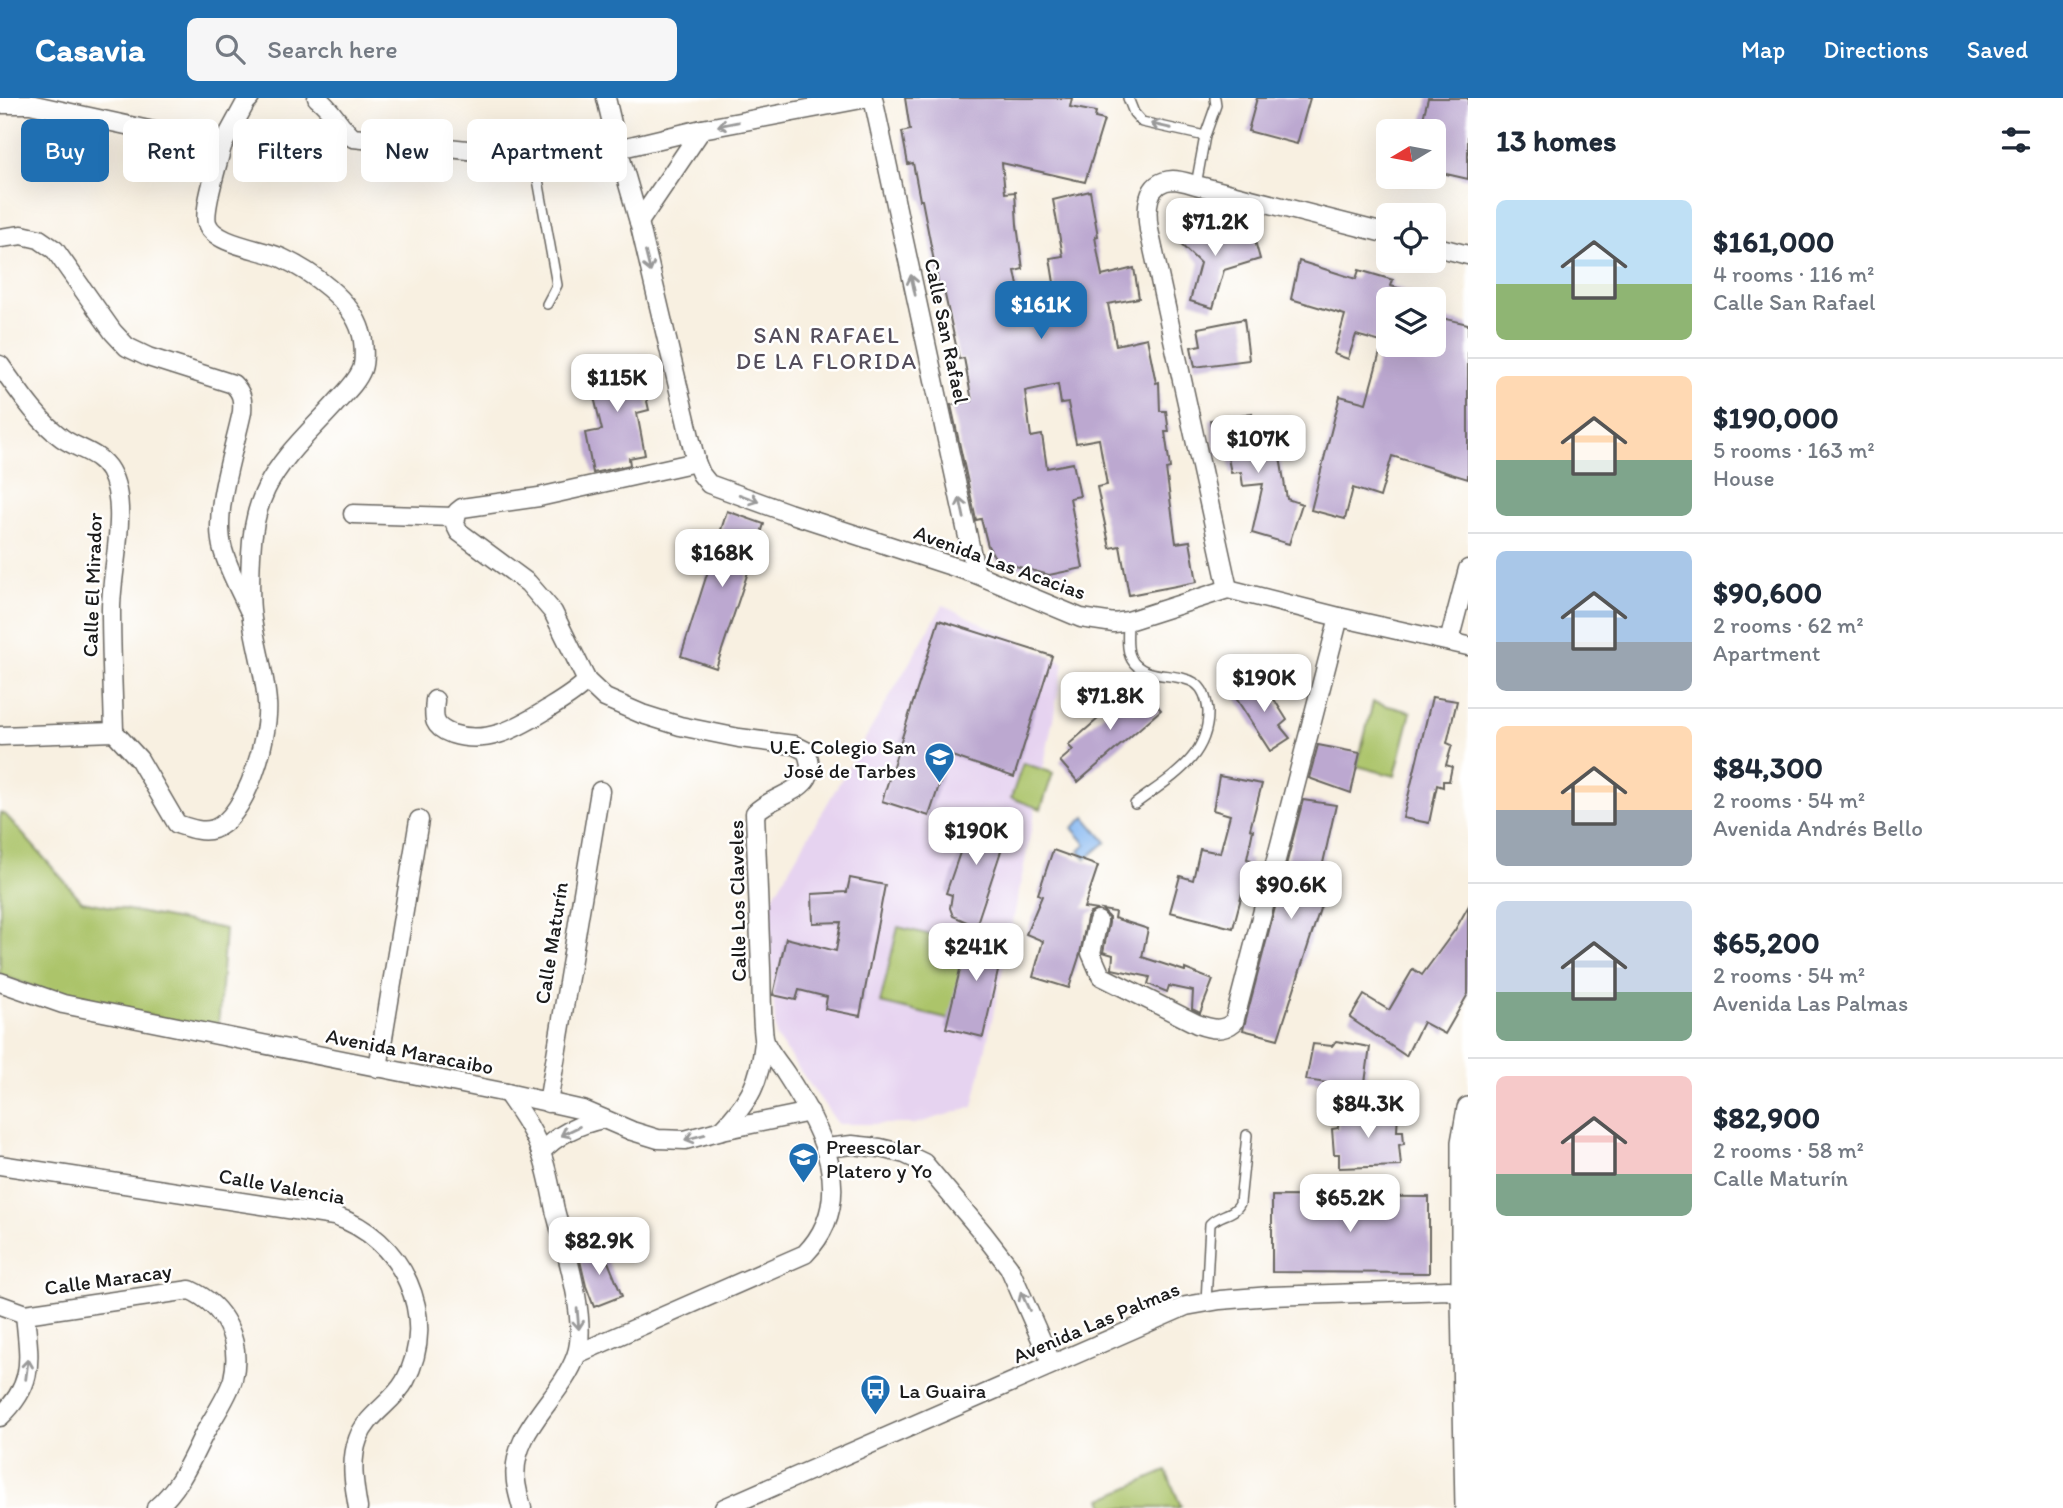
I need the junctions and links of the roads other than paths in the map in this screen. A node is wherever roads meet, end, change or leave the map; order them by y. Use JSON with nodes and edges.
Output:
{"nodes":[{"id":1,"x":250,"y":98,"type":"edge"},
{"id":2,"x":317,"y":98,"type":"edge"},
{"id":3,"x":606,"y":98,"type":"edge"},
{"id":4,"x":867,"y":98,"type":"edge"},
{"id":5,"x":873,"y":98,"type":"edge"},
{"id":6,"x":1128,"y":98,"type":"edge"},
{"id":7,"x":1215,"y":98,"type":"edge"},
{"id":8,"x":0,"y":104,"type":"edge"},
{"id":9,"x":611,"y":119,"type":"edge"},
{"id":10,"x":702,"y":129,"type":"junction"},
{"id":11,"x":1205,"y":136,"type":"junction"},
{"id":12,"x":222,"y":146,"type":"junction"},
{"id":13,"x":627,"y":147,"type":"edge"},
{"id":14,"x":467,"y":150,"type":"edge"},
{"id":15,"x":627,"y":180,"type":"edge"},
{"id":16,"x":538,"y":182,"type":"edge"},
{"id":17,"x":1196,"y":185,"type":"junction"},
{"id":18,"x":639,"y":222,"type":"junction"},
{"id":19,"x":1376,"y":231,"type":"edge"},
{"id":20,"x":0,"y":238,"type":"edge"},
{"id":21,"x":1446,"y":249,"type":"edge"},
{"id":22,"x":1468,"y":255,"type":"edge"},
{"id":23,"x":547,"y":304,"type":"dead end"},
{"id":24,"x":0,"y":365,"type":"edge"},
{"id":25,"x":696,"y":462,"type":"junction"},
{"id":26,"x":353,"y":514,"type":"dead end"},
{"id":27,"x":455,"y":517,"type":"junction"},
{"id":28,"x":1468,"y":569,"type":"edge"},
{"id":29,"x":976,"y":574,"type":"junction"},
{"id":30,"x":1228,"y":589,"type":"junction"},
{"id":31,"x":251,"y":616,"type":"junction"},
{"id":32,"x":1339,"y":617,"type":"junction"},
{"id":33,"x":1128,"y":621,"type":"junction"},
{"id":34,"x":1449,"y":641,"type":"junction"},
{"id":35,"x":1468,"y":646,"type":"edge"},
{"id":36,"x":587,"y":681,"type":"junction"},
{"id":37,"x":435,"y":700,"type":"dead end"},
{"id":38,"x":114,"y":733,"type":"junction"},
{"id":39,"x":0,"y":736,"type":"edge"},
{"id":40,"x":600,"y":791,"type":"dead end"},
{"id":41,"x":1135,"y":804,"type":"dead end"},
{"id":42,"x":419,"y":820,"type":"dead end"},
{"id":43,"x":1098,"y":920,"type":"dead end"},
{"id":44,"x":0,"y":982,"type":"edge"},
{"id":45,"x":764,"y":1042,"type":"junction"},
{"id":46,"x":378,"y":1068,"type":"junction"},
{"id":47,"x":507,"y":1093,"type":"junction"},
{"id":48,"x":548,"y":1103,"type":"junction"},
{"id":49,"x":1468,"y":1108,"type":"edge"},
{"id":50,"x":810,"y":1112,"type":"junction"},
{"id":51,"x":603,"y":1119,"type":"junction"},
{"id":52,"x":722,"y":1130,"type":"junction"},
{"id":53,"x":1247,"y":1135,"type":"dead end"},
{"id":54,"x":825,"y":1147,"type":"junction"},
{"id":55,"x":541,"y":1152,"type":"junction"},
{"id":56,"x":0,"y":1165,"type":"edge"},
{"id":57,"x":1465,"y":1299,"type":"edge"},
{"id":58,"x":1206,"y":1302,"type":"junction"},
{"id":59,"x":0,"y":1306,"type":"edge"},
{"id":60,"x":25,"y":1314,"type":"junction"},
{"id":61,"x":577,"y":1354,"type":"junction"},
{"id":62,"x":1052,"y":1364,"type":"junction"},
{"id":63,"x":0,"y":1417,"type":"edge"},
{"id":64,"x":156,"y":1508,"type":"edge"},
{"id":65,"x":358,"y":1508,"type":"edge"},
{"id":66,"x":523,"y":1508,"type":"edge"},
{"id":67,"x":724,"y":1508,"type":"edge"},
{"id":68,"x":1466,"y":1508,"type":"edge"}],
"edges":[{"from":1,"to":12,"type":"street"},
{"from":2,"to":14,"type":"street"},
{"from":3,"to":9,"type":"street"},
{"from":4,"to":10,"type":"street","one_way":true},
{"from":29,"to":5,"type":"street","name":"Calle San Rafael","one_way":true},
{"from":11,"to":6,"type":"lane","one_way":true},
{"from":7,"to":11,"type":"lane"},
{"from":8,"to":12,"type":"street"},
{"from":10,"to":13,"type":"street"},
{"from":10,"to":18,"type":"street"},
{"from":11,"to":17,"type":"lane"},
{"from":12,"to":31,"type":"street"},
{"from":15,"to":18,"type":"street"},
{"from":16,"to":23,"type":"lane"},
{"from":17,"to":19,"type":"street"},
{"from":17,"to":30,"type":"street"},
{"from":18,"to":25,"type":"street","one_way":true},
{"from":20,"to":31,"type":"street"},
{"from":21,"to":22,"type":"street"},
{"from":24,"to":38,"type":"street","name":"Calle El Mirador"},
{"from":25,"to":27,"type":"street"},
{"from":25,"to":29,"type":"street","name":"Avenida Las Acacias","one_way":true},
{"from":26,"to":27,"type":"street"},
{"from":27,"to":36,"type":"street","name":"Calle Los Claveles"},
{"from":28,"to":34,"type":"street"},
{"from":29,"to":33,"type":"street","name":"Avenida Las Acacias"},
{"from":30,"to":32,"type":"street"},
{"from":30,"to":33,"type":"street","name":"Avenida Las Acacias"},
{"from":31,"to":38,"type":"street"},
{"from":32,"to":34,"type":"street"},
{"from":32,"to":43,"type":"street"},
{"from":33,"to":41,"type":"lane"},
{"from":34,"to":35,"type":"street"},
{"from":36,"to":37,"type":"street"},
{"from":36,"to":45,"type":"street","name":"Calle Los Claveles"},
{"from":38,"to":39,"type":"street"},
{"from":40,"to":48,"type":"street","name":"Calle Maturín"},
{"from":42,"to":46,"type":"street"},
{"from":44,"to":46,"type":"street","name":"Avenida Maracaibo"},
{"from":45,"to":50,"type":"street"},
{"from":45,"to":52,"type":"street"},
{"from":46,"to":47,"type":"street","name":"Avenida Maracaibo"},
{"from":47,"to":48,"type":"street","name":"Avenida Maracaibo"},
{"from":47,"to":55,"type":"street"},
{"from":48,"to":51,"type":"street","name":"Avenida Maracaibo"},
{"from":49,"to":57,"type":"street"},
{"from":50,"to":52,"type":"street","name":"Avenida Maracaibo"},
{"from":50,"to":54,"type":"street"},
{"from":52,"to":51,"type":"street","name":"Avenida Maracaibo","one_way":true},
{"from":51,"to":55,"type":"street","one_way":true},
{"from":53,"to":58,"type":"lane"},
{"from":54,"to":61,"type":"street"},
{"from":62,"to":54,"type":"street","one_way":true},
{"from":55,"to":61,"type":"street","one_way":true},
{"from":56,"to":65,"type":"street","name":"Calle Valencia"},
{"from":57,"to":58,"type":"street","name":"Avenida Las Palmas"},
{"from":57,"to":68,"type":"street"},
{"from":58,"to":62,"type":"street","name":"Avenida Las Palmas"},
{"from":59,"to":60,"type":"street"},
{"from":63,"to":60,"type":"street","one_way":true},
{"from":60,"to":64,"type":"street","name":"Calle Maracay"},
{"from":61,"to":66,"type":"street"},
{"from":62,"to":67,"type":"street","name":"Avenida Las Palmas"}]}
